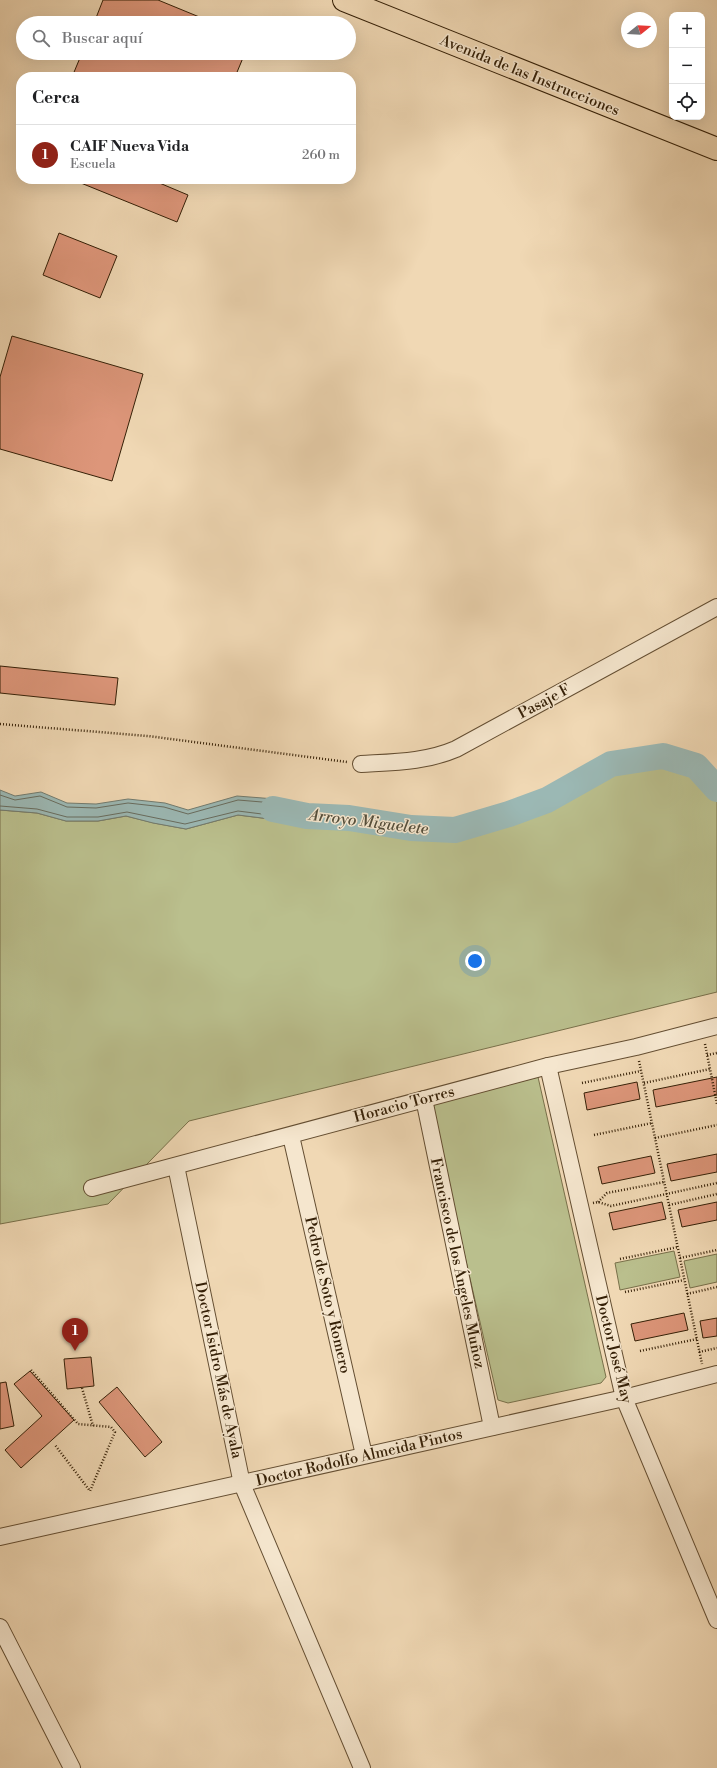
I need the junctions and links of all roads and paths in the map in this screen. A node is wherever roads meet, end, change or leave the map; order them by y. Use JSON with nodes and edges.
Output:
{"nodes":[{"id":1,"x":344,"y":0,"type":"edge"},
{"id":2,"x":717,"y":149,"type":"edge"},
{"id":3,"x":717,"y":607,"type":"edge"},
{"id":4,"x":0,"y":724,"type":"edge"},
{"id":5,"x":361,"y":764,"type":"joint"},
{"id":6,"x":717,"y":1026,"type":"edge"},
{"id":7,"x":702,"y":1030,"type":"junction"},
{"id":8,"x":636,"y":1047,"type":"junction"},
{"id":9,"x":717,"y":1053,"type":"edge"},
{"id":10,"x":707,"y":1055,"type":"junction"},
{"id":11,"x":548,"y":1066,"type":"junction"},
{"id":12,"x":710,"y":1069,"type":"junction"},
{"id":13,"x":641,"y":1071,"type":"junction"},
{"id":14,"x":582,"y":1082,"type":"dead end"},
{"id":15,"x":644,"y":1083,"type":"junction"},
{"id":16,"x":424,"y":1098,"type":"junction"},
{"id":17,"x":717,"y":1104,"type":"edge"},
{"id":18,"x":652,"y":1123,"type":"junction"},
{"id":19,"x":717,"y":1125,"type":"edge"},
{"id":20,"x":291,"y":1136,"type":"junction"},
{"id":21,"x":594,"y":1136,"type":"dead end"},
{"id":22,"x":655,"y":1138,"type":"junction"},
{"id":23,"x":176,"y":1166,"type":"junction"},
{"id":24,"x":664,"y":1182,"type":"junction"},
{"id":25,"x":717,"y":1183,"type":"edge"},
{"id":26,"x":92,"y":1188,"type":"dead end"},
{"id":27,"x":667,"y":1194,"type":"junction"},
{"id":28,"x":717,"y":1194,"type":"edge"},
{"id":29,"x":598,"y":1202,"type":"junction"},
{"id":30,"x":580,"y":1205,"type":"junction"},
{"id":31,"x":669,"y":1205,"type":"junction"},
{"id":32,"x":678,"y":1247,"type":"junction"},
{"id":33,"x":717,"y":1250,"type":"edge"},
{"id":34,"x":680,"y":1258,"type":"junction"},
{"id":35,"x":620,"y":1259,"type":"dead end"},
{"id":36,"x":684,"y":1280,"type":"junction"},
{"id":37,"x":717,"y":1287,"type":"edge"},
{"id":38,"x":625,"y":1292,"type":"dead end"},
{"id":39,"x":687,"y":1294,"type":"junction"},
{"id":40,"x":696,"y":1339,"type":"junction"},
{"id":41,"x":717,"y":1348,"type":"edge"},
{"id":42,"x":640,"y":1351,"type":"dead end"},
{"id":43,"x":699,"y":1352,"type":"junction"},
{"id":44,"x":31,"y":1370,"type":"dead end"},
{"id":45,"x":711,"y":1376,"type":"edge"},
{"id":46,"x":82,"y":1388,"type":"dead end"},
{"id":47,"x":624,"y":1398,"type":"junction"},
{"id":48,"x":93,"y":1426,"type":"junction"},
{"id":49,"x":492,"y":1427,"type":"junction"},
{"id":50,"x":55,"y":1445,"type":"dead end"},
{"id":51,"x":364,"y":1455,"type":"junction"},
{"id":52,"x":242,"y":1484,"type":"junction"},
{"id":53,"x":0,"y":1537,"type":"edge"},
{"id":54,"x":717,"y":1620,"type":"edge"},
{"id":55,"x":0,"y":1627,"type":"edge"},
{"id":56,"x":72,"y":1768,"type":"edge"},
{"id":57,"x":362,"y":1768,"type":"edge"}],
"edges":[{"from":1,"to":2,"type":"main road","name":"Avenida de las Instrucciones"},
{"from":3,"to":5,"type":"street","name":"Pasaje F"},
{"from":4,"to":5,"type":"path"},
{"from":6,"to":7,"type":"street","name":"Horacio Torres"},
{"from":7,"to":8,"type":"street","name":"Horacio Torres"},
{"from":7,"to":10,"type":"path"},
{"from":8,"to":11,"type":"street","name":"Horacio Torres"},
{"from":8,"to":13,"type":"path"},
{"from":9,"to":10,"type":"path"},
{"from":10,"to":12,"type":"path"},
{"from":11,"to":16,"type":"street","name":"Horacio Torres"},
{"from":11,"to":30,"type":"street","name":"Doctor José May"},
{"from":12,"to":15,"type":"path"},
{"from":12,"to":17,"type":"path"},
{"from":13,"to":14,"type":"path"},
{"from":13,"to":15,"type":"path"},
{"from":15,"to":18,"type":"path"},
{"from":16,"to":20,"type":"street","name":"Horacio Torres"},
{"from":16,"to":49,"type":"street","name":"Francisco de los Ángeles Muñoz"},
{"from":18,"to":21,"type":"path"},
{"from":18,"to":22,"type":"path"},
{"from":19,"to":22,"type":"path"},
{"from":20,"to":23,"type":"street","name":"Horacio Torres"},
{"from":20,"to":51,"type":"street","name":"Pedro de Soto y Romero"},
{"from":22,"to":24,"type":"path"},
{"from":23,"to":26,"type":"street","name":"Horacio Torres"},
{"from":23,"to":52,"type":"street","name":"Doctor Isidro Más de Ayala"},
{"from":24,"to":27,"type":"path"},
{"from":24,"to":29,"type":"path"},
{"from":25,"to":27,"type":"path"},
{"from":27,"to":29,"type":"path"},
{"from":27,"to":31,"type":"path"},
{"from":28,"to":31,"type":"path"},
{"from":29,"to":30,"type":"path"},
{"from":30,"to":47,"type":"street","name":"Doctor José May"},
{"from":31,"to":32,"type":"path"},
{"from":32,"to":34,"type":"path"},
{"from":32,"to":35,"type":"path"},
{"from":33,"to":34,"type":"path"},
{"from":34,"to":36,"type":"path"},
{"from":36,"to":38,"type":"path"},
{"from":36,"to":39,"type":"path"},
{"from":37,"to":39,"type":"path"},
{"from":39,"to":40,"type":"path"},
{"from":40,"to":42,"type":"path"},
{"from":40,"to":43,"type":"path"},
{"from":41,"to":43,"type":"path"},
{"from":43,"to":45,"type":"path"},
{"from":44,"to":48,"type":"path"},
{"from":45,"to":47,"type":"street","name":"Doctor Rodolfo Almeida Pintos"},
{"from":46,"to":48,"type":"path"},
{"from":47,"to":49,"type":"street","name":"Doctor Rodolfo Almeida Pintos"},
{"from":47,"to":54,"type":"street","name":"Doctor José May"},
{"from":48,"to":50,"type":"path"},
{"from":49,"to":51,"type":"street","name":"Doctor Rodolfo Almeida Pintos"},
{"from":51,"to":52,"type":"street","name":"Doctor Rodolfo Almeida Pintos"},
{"from":52,"to":53,"type":"street","name":"Doctor Rodolfo Almeida Pintos"},
{"from":52,"to":57,"type":"street","name":"Doctor Isidro Más de Ayala"},
{"from":55,"to":56,"type":"street"}]}
